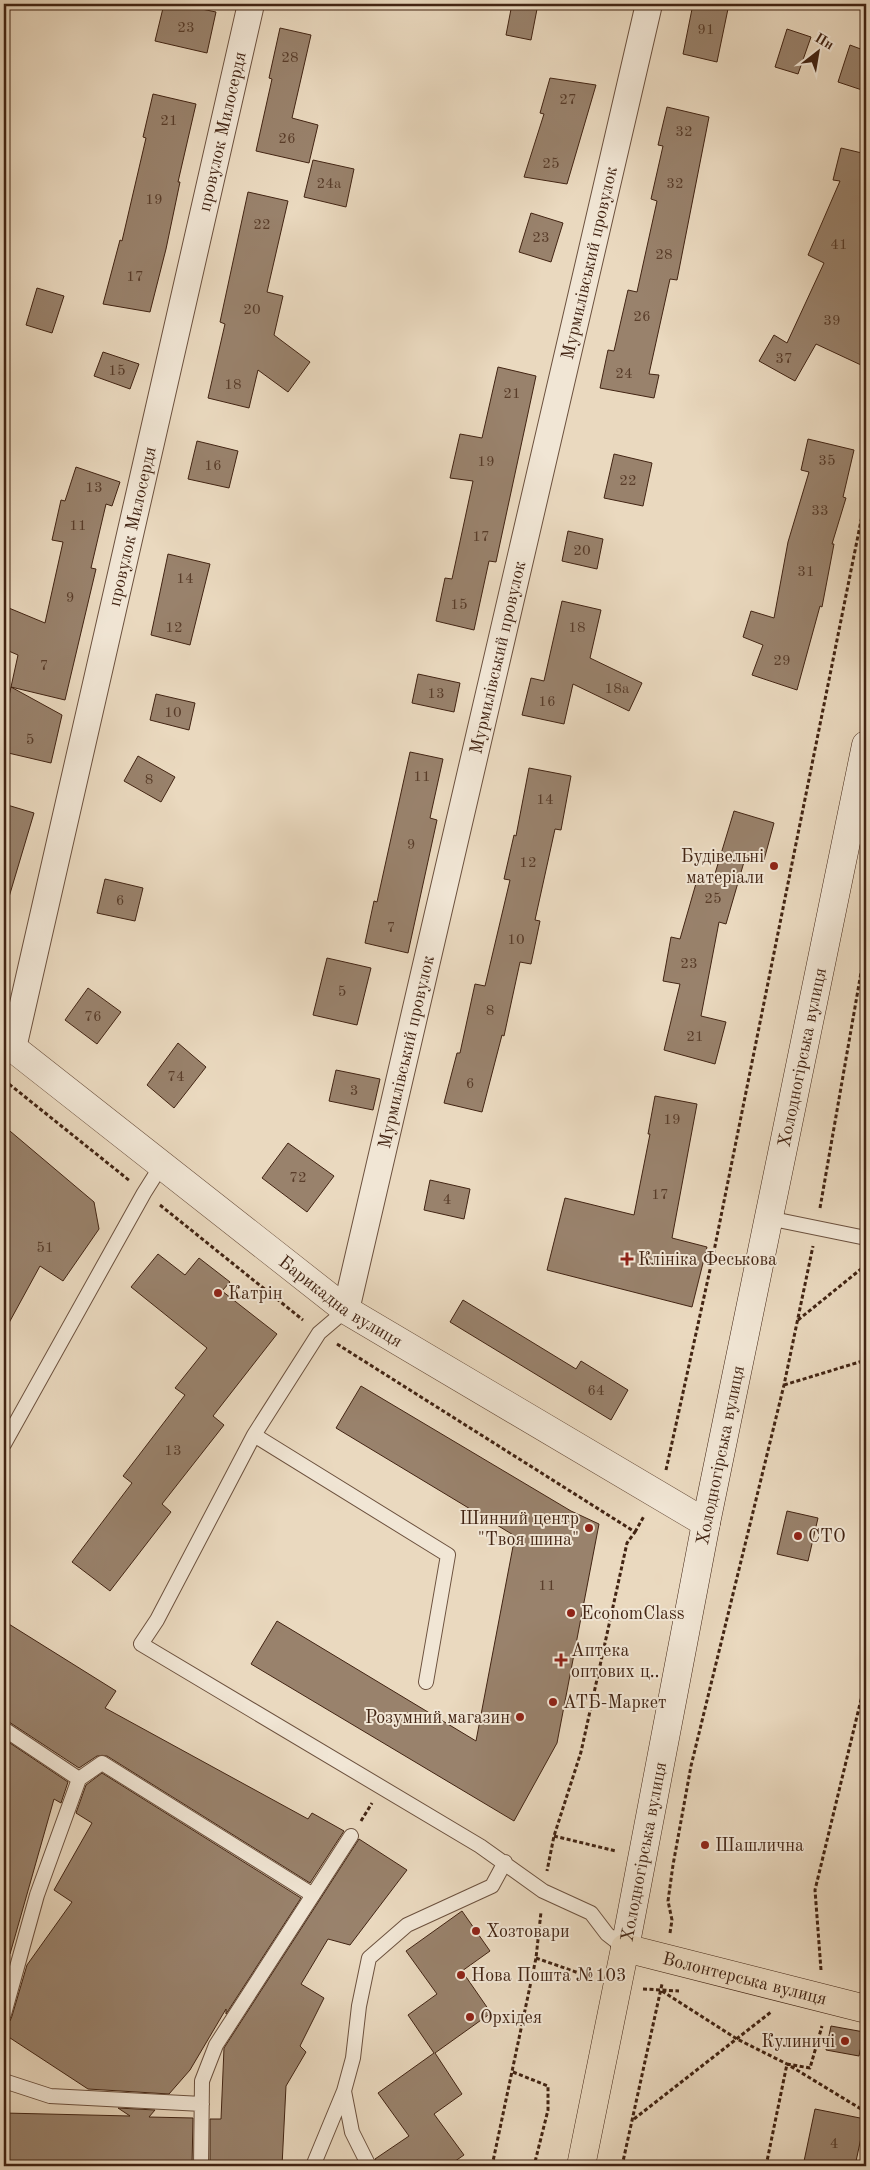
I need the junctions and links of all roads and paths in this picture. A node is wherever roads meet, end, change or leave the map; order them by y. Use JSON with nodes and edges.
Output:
{"nodes":[{"id":1,"x":251,"y":4,"type":"edge"},
{"id":2,"x":649,"y":4,"type":"edge"},
{"id":3,"x":866,"y":496,"type":"edge"},
{"id":4,"x":866,"y":744,"type":"edge"},
{"id":5,"x":866,"y":944,"type":"edge"},
{"id":6,"x":866,"y":971,"type":"edge"},
{"id":7,"x":861,"y":975,"type":"junction"},
{"id":8,"x":8,"y":1045,"type":"edge"},
{"id":9,"x":4,"y":1080,"type":"edge"},
{"id":10,"x":161,"y":1166,"type":"junction"},
{"id":11,"x":144,"y":1193,"type":"junction"},
{"id":12,"x":768,"y":1218,"type":"junction"},
{"id":13,"x":817,"y":1228,"type":"junction"},
{"id":14,"x":866,"y":1238,"type":"edge"},
{"id":15,"x":866,"y":1265,"type":"edge"},
{"id":16,"x":346,"y":1310,"type":"junction"},
{"id":17,"x":797,"y":1321,"type":"junction"},
{"id":18,"x":320,"y":1333,"type":"junction"},
{"id":19,"x":866,"y":1360,"type":"edge"},
{"id":20,"x":784,"y":1385,"type":"junction"},
{"id":21,"x":254,"y":1435,"type":"junction"},
{"id":22,"x":4,"y":1444,"type":"edge"},
{"id":23,"x":656,"y":1494,"type":"junction"},
{"id":24,"x":706,"y":1523,"type":"junction"},
{"id":25,"x":635,"y":1532,"type":"junction"},
{"id":26,"x":866,"y":1679,"type":"edge"},
{"id":27,"x":426,"y":1682,"type":"dead end"},
{"id":28,"x":4,"y":1730,"type":"edge"},
{"id":29,"x":79,"y":1779,"type":"junction"},
{"id":30,"x":382,"y":1788,"type":"junction"},
{"id":31,"x":351,"y":1836,"type":"joint"},
{"id":32,"x":554,"y":1836,"type":"junction"},
{"id":33,"x":642,"y":1858,"type":"junction"},
{"id":34,"x":505,"y":1862,"type":"junction"},
{"id":35,"x":673,"y":1865,"type":"junction"},
{"id":36,"x":548,"y":1866,"type":"dead end"},
{"id":37,"x":543,"y":1891,"type":"junction"},
{"id":38,"x":313,"y":1895,"type":"junction"},
{"id":39,"x":625,"y":1948,"type":"junction"},
{"id":40,"x":664,"y":1957,"type":"junction"},
{"id":41,"x":661,"y":1990,"type":"junction"},
{"id":42,"x":823,"y":1999,"type":"junction"},
{"id":43,"x":777,"y":2007,"type":"dead end"},
{"id":44,"x":866,"y":2009,"type":"edge"},
{"id":45,"x":4,"y":2014,"type":"edge"},
{"id":46,"x":737,"y":2038,"type":"junction"},
{"id":47,"x":787,"y":2064,"type":"junction"},
{"id":48,"x":513,"y":2072,"type":"junction"},
{"id":49,"x":4,"y":2081,"type":"edge"},
{"id":50,"x":344,"y":2091,"type":"junction"},
{"id":51,"x":202,"y":2104,"type":"junction"},
{"id":52,"x":866,"y":2112,"type":"edge"},
{"id":53,"x":632,"y":2120,"type":"junction"},
{"id":54,"x":201,"y":2166,"type":"edge"},
{"id":55,"x":312,"y":2166,"type":"edge"},
{"id":56,"x":369,"y":2166,"type":"edge"},
{"id":57,"x":492,"y":2166,"type":"edge"},
{"id":58,"x":534,"y":2166,"type":"edge"},
{"id":59,"x":581,"y":2166,"type":"edge"},
{"id":60,"x":622,"y":2166,"type":"edge"},
{"id":61,"x":766,"y":2166,"type":"edge"}],
"edges":[{"from":1,"to":8,"type":"street","name":"провулок Милосердя"},
{"from":2,"to":16,"type":"street","name":"Мурмилівський провулок"},
{"from":3,"to":23,"type":"path"},
{"from":4,"to":12,"type":"main road","name":"Холодногірська вулиця"},
{"from":5,"to":7,"type":"path"},
{"from":6,"to":7,"type":"path"},
{"from":7,"to":13,"type":"path"},
{"from":8,"to":10,"type":"main road","name":"Барикадна вулиця"},
{"from":9,"to":11,"type":"path"},
{"from":10,"to":11,"type":"lane"},
{"from":10,"to":16,"type":"main road","name":"Барикадна вулиця"},
{"from":11,"to":18,"type":"path"},
{"from":11,"to":22,"type":"lane"},
{"from":12,"to":13,"type":"lane"},
{"from":12,"to":24,"type":"main road","name":"Холодногірська вулиця"},
{"from":13,"to":14,"type":"lane"},
{"from":13,"to":17,"type":"path"},
{"from":15,"to":17,"type":"path"},
{"from":16,"to":18,"type":"lane"},
{"from":16,"to":23,"type":"main road","name":"Барикадна вулиця"},
{"from":17,"to":20,"type":"path"},
{"from":18,"to":21,"type":"lane"},
{"from":18,"to":25,"type":"path"},
{"from":19,"to":20,"type":"path"},
{"from":20,"to":35,"type":"path"},
{"from":21,"to":27,"type":"lane"},
{"from":21,"to":30,"type":"lane"},
{"from":23,"to":24,"type":"main road","name":"Барикадна вулиця"},
{"from":23,"to":25,"type":"path"},
{"from":24,"to":33,"type":"main road","name":"Холодногірська вулиця"},
{"from":25,"to":32,"type":"path"},
{"from":26,"to":42,"type":"path"},
{"from":28,"to":29,"type":"lane"},
{"from":29,"to":38,"type":"lane"},
{"from":29,"to":45,"type":"lane"},
{"from":30,"to":31,"type":"path"},
{"from":30,"to":34,"type":"lane"},
{"from":31,"to":38,"type":"lane"},
{"from":32,"to":33,"type":"path"},
{"from":32,"to":36,"type":"path"},
{"from":33,"to":35,"type":"path"},
{"from":33,"to":39,"type":"main road","name":"Холодногірська вулиця"},
{"from":34,"to":37,"type":"lane"},
{"from":34,"to":50,"type":"lane"},
{"from":35,"to":40,"type":"path"},
{"from":37,"to":39,"type":"lane"},
{"from":37,"to":48,"type":"path"},
{"from":38,"to":51,"type":"lane"},
{"from":39,"to":40,"type":"main road","name":"Волонтерська вулиця"},
{"from":39,"to":59,"type":"main road","name":"Холодногірська вулиця"},
{"from":40,"to":41,"type":"path"},
{"from":40,"to":42,"type":"main road","name":"Волонтерська вулиця"},
{"from":41,"to":46,"type":"path"},
{"from":41,"to":53,"type":"path"},
{"from":42,"to":44,"type":"main road","name":"Волонтерська вулиця"},
{"from":42,"to":47,"type":"path"},
{"from":43,"to":46,"type":"path"},
{"from":46,"to":47,"type":"path"},
{"from":46,"to":53,"type":"path"},
{"from":47,"to":52,"type":"path"},
{"from":47,"to":61,"type":"path"},
{"from":48,"to":57,"type":"path"},
{"from":48,"to":58,"type":"path"},
{"from":49,"to":51,"type":"lane"},
{"from":50,"to":55,"type":"lane"},
{"from":50,"to":56,"type":"lane"},
{"from":51,"to":54,"type":"lane"},
{"from":53,"to":60,"type":"path"}]}
